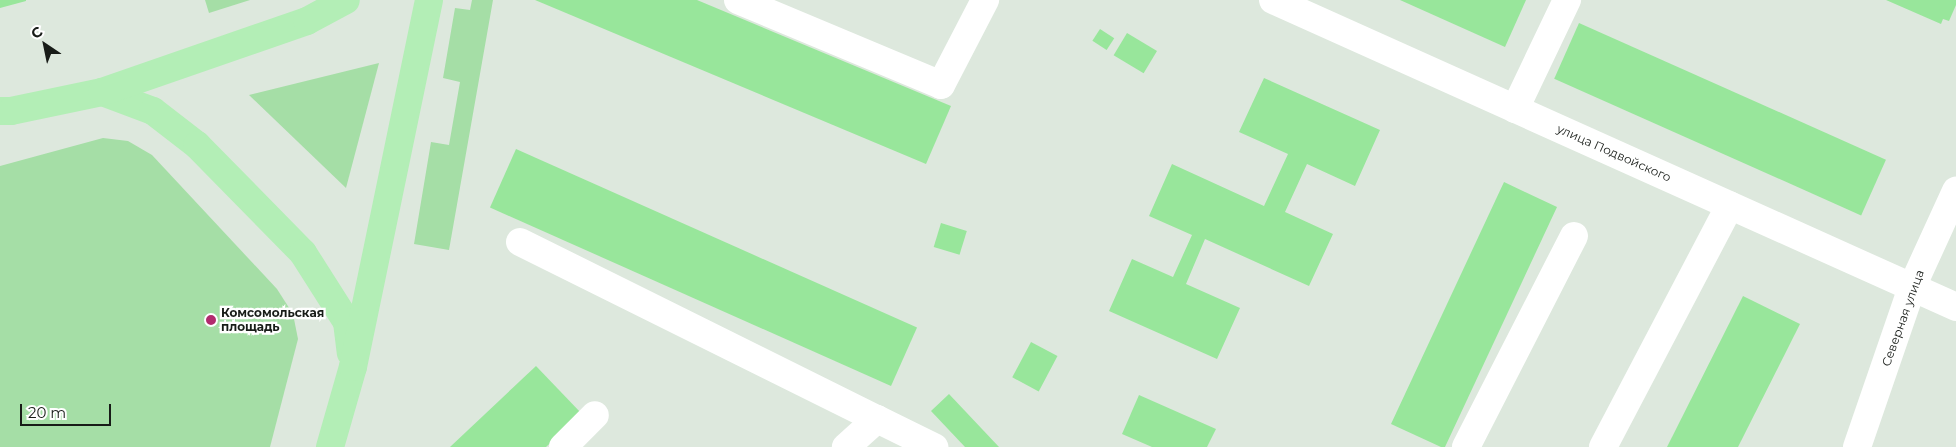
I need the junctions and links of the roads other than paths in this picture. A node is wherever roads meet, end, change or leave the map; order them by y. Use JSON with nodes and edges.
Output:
{"nodes":[{"id":1,"x":346,"y":0,"type":"edge"},
{"id":2,"x":429,"y":0,"type":"edge"},
{"id":3,"x":738,"y":0,"type":"edge"},
{"id":4,"x":985,"y":0,"type":"edge"},
{"id":5,"x":1273,"y":0,"type":"edge"},
{"id":6,"x":1567,"y":0,"type":"edge"},
{"id":7,"x":102,"y":92,"type":"junction"},
{"id":8,"x":1515,"y":109,"type":"junction"},
{"id":9,"x":4,"y":113,"type":"edge"},
{"id":10,"x":1956,"y":191,"type":"edge"},
{"id":11,"x":1730,"y":205,"type":"junction"},
{"id":12,"x":1574,"y":236,"type":"dead end"},
{"id":13,"x":520,"y":242,"type":"dead end"},
{"id":14,"x":1912,"y":287,"type":"junction"},
{"id":15,"x":1956,"y":307,"type":"edge"},
{"id":16,"x":353,"y":367,"type":"junction"},
{"id":17,"x":595,"y":415,"type":"dead end"},
{"id":18,"x":877,"y":419,"type":"junction"},
{"id":19,"x":336,"y":441,"type":"edge"},
{"id":20,"x":563,"y":447,"type":"edge"},
{"id":21,"x":846,"y":447,"type":"edge"},
{"id":22,"x":934,"y":447,"type":"edge"},
{"id":23,"x":1466,"y":447,"type":"edge"},
{"id":24,"x":1603,"y":447,"type":"edge"},
{"id":25,"x":1857,"y":447,"type":"edge"}],
"edges":[{"from":1,"to":7,"type":"main road"},
{"from":2,"to":16,"type":"main road"},
{"from":3,"to":4,"type":"street"},
{"from":5,"to":8,"type":"street","name":"улица Подвойского"},
{"from":6,"to":8,"type":"street"},
{"from":7,"to":9,"type":"main road"},
{"from":7,"to":16,"type":"main road"},
{"from":8,"to":11,"type":"street","name":"улица Подвойского"},
{"from":10,"to":14,"type":"street","name":"Северная улица"},
{"from":11,"to":14,"type":"street","name":"улица Подвойского"},
{"from":11,"to":24,"type":"street"},
{"from":12,"to":23,"type":"street"},
{"from":13,"to":18,"type":"street"},
{"from":14,"to":15,"type":"street","name":"улица Подвойского"},
{"from":14,"to":25,"type":"street","name":"Северная улица"},
{"from":16,"to":19,"type":"main road"},
{"from":17,"to":20,"type":"street"},
{"from":18,"to":21,"type":"street"},
{"from":18,"to":22,"type":"street"}]}
